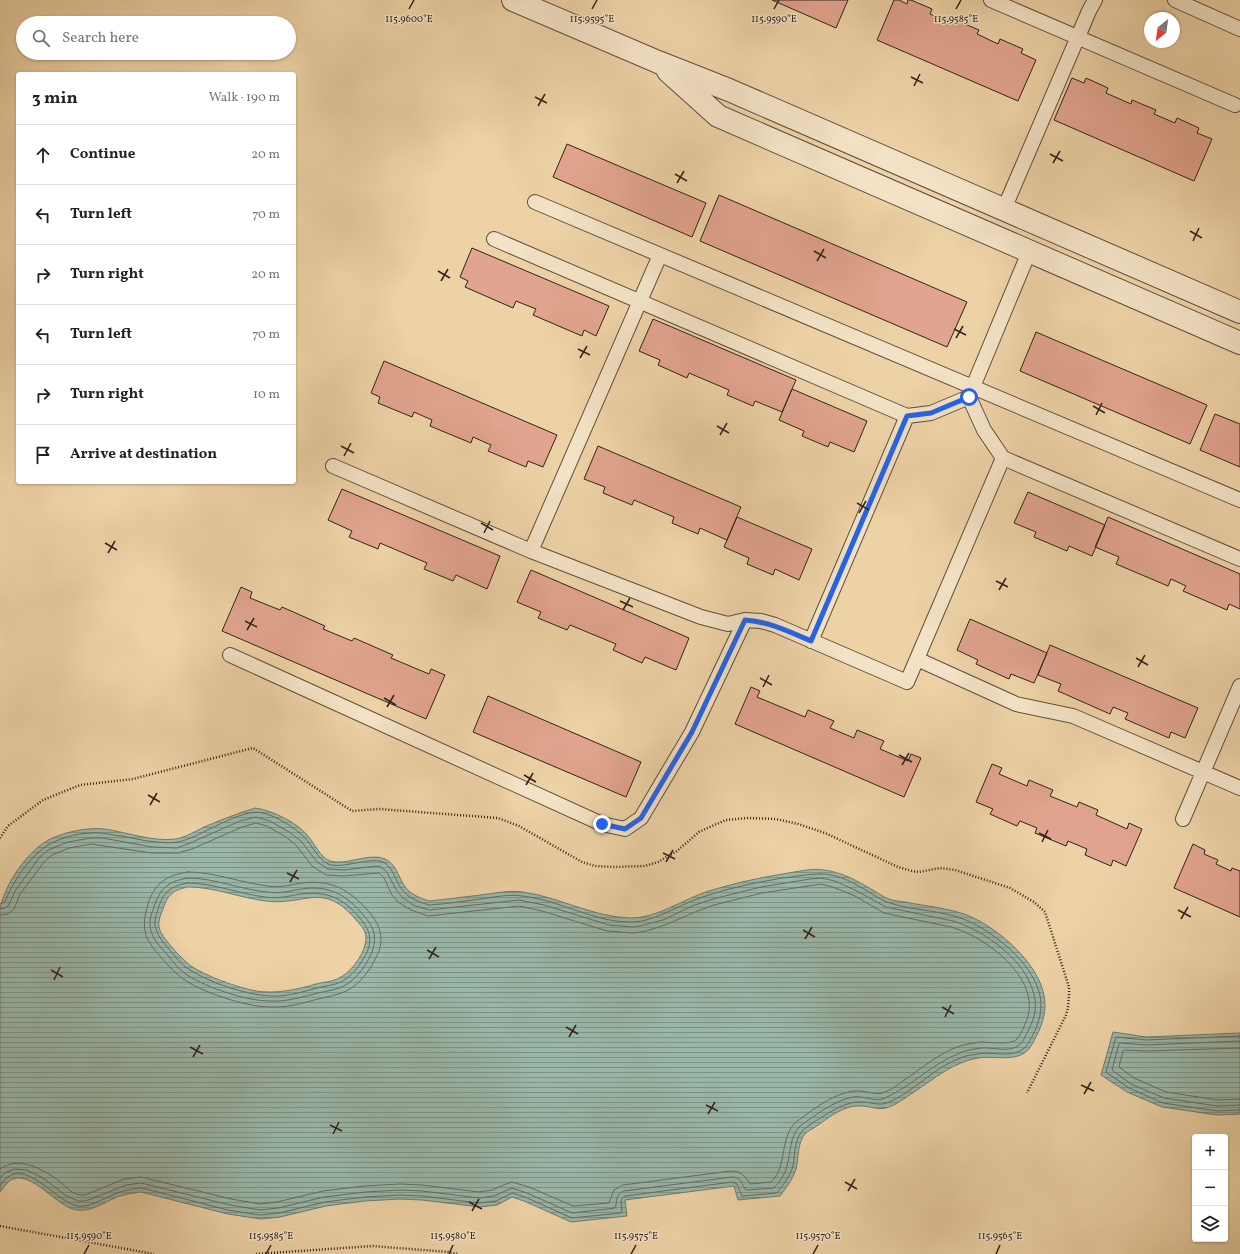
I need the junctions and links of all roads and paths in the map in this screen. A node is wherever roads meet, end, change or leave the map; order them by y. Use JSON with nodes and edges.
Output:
{"nodes":[{"id":1,"x":513,"y":0,"type":"edge"},
{"id":2,"x":991,"y":0,"type":"edge"},
{"id":3,"x":1095,"y":0,"type":"edge"},
{"id":4,"x":1175,"y":0,"type":"edge"},
{"id":5,"x":1240,"y":29,"type":"edge"},
{"id":6,"x":1078,"y":37,"type":"junction"},
{"id":7,"x":658,"y":62,"type":"junction"},
{"id":8,"x":1235,"y":105,"type":"dead end"},
{"id":9,"x":535,"y":202,"type":"dead end"},
{"id":10,"x":1004,"y":209,"type":"junction"},
{"id":11,"x":494,"y":239,"type":"dead end"},
{"id":12,"x":1029,"y":252,"type":"junction"},
{"id":13,"x":660,"y":255,"type":"junction"},
{"id":14,"x":640,"y":301,"type":"junction"},
{"id":15,"x":1240,"y":312,"type":"edge"},
{"id":16,"x":1240,"y":344,"type":"edge"},
{"id":17,"x":971,"y":392,"type":"junction"},
{"id":18,"x":907,"y":416,"type":"junction"},
{"id":19,"x":1003,"y":458,"type":"junction"},
{"id":20,"x":334,"y":466,"type":"dead end"},
{"id":21,"x":1240,"y":500,"type":"edge"},
{"id":22,"x":531,"y":551,"type":"junction"},
{"id":23,"x":1240,"y":559,"type":"edge"},
{"id":24,"x":745,"y":620,"type":"junction"},
{"id":25,"x":811,"y":641,"type":"junction"},
{"id":26,"x":230,"y":655,"type":"dead end"},
{"id":27,"x":917,"y":659,"type":"junction"},
{"id":28,"x":1240,"y":686,"type":"edge"},
{"id":29,"x":1203,"y":772,"type":"junction"},
{"id":30,"x":1240,"y":788,"type":"edge"},
{"id":31,"x":1183,"y":819,"type":"dead end"},
{"id":32,"x":0,"y":838,"type":"edge"},
{"id":33,"x":1027,"y":1093,"type":"dead end"},
{"id":34,"x":0,"y":1226,"type":"edge"},
{"id":35,"x":154,"y":1254,"type":"edge"},
{"id":36,"x":256,"y":1254,"type":"edge"},
{"id":37,"x":459,"y":1254,"type":"edge"}],
"edges":[{"from":1,"to":7,"type":"street"},
{"from":2,"to":6,"type":"lane"},
{"from":3,"to":6,"type":"lane"},
{"from":4,"to":5,"type":"lane"},
{"from":6,"to":8,"type":"lane"},
{"from":6,"to":10,"type":"lane"},
{"from":7,"to":10,"type":"street"},
{"from":7,"to":12,"type":"street"},
{"from":9,"to":13,"type":"lane"},
{"from":10,"to":15,"type":"street"},
{"from":11,"to":14,"type":"lane"},
{"from":12,"to":16,"type":"street"},
{"from":12,"to":17,"type":"lane"},
{"from":13,"to":14,"type":"lane"},
{"from":13,"to":17,"type":"lane"},
{"from":14,"to":18,"type":"lane"},
{"from":14,"to":22,"type":"lane"},
{"from":17,"to":18,"type":"lane"},
{"from":17,"to":19,"type":"lane"},
{"from":17,"to":21,"type":"lane"},
{"from":18,"to":25,"type":"lane"},
{"from":19,"to":23,"type":"lane"},
{"from":19,"to":27,"type":"lane"},
{"from":20,"to":22,"type":"lane"},
{"from":22,"to":24,"type":"lane"},
{"from":24,"to":25,"type":"lane"},
{"from":24,"to":26,"type":"lane"},
{"from":25,"to":27,"type":"lane"},
{"from":27,"to":29,"type":"lane"},
{"from":28,"to":29,"type":"lane"},
{"from":29,"to":30,"type":"lane"},
{"from":29,"to":31,"type":"lane"},
{"from":32,"to":33,"type":"path"},
{"from":34,"to":35,"type":"path"},
{"from":36,"to":37,"type":"path"}]}
